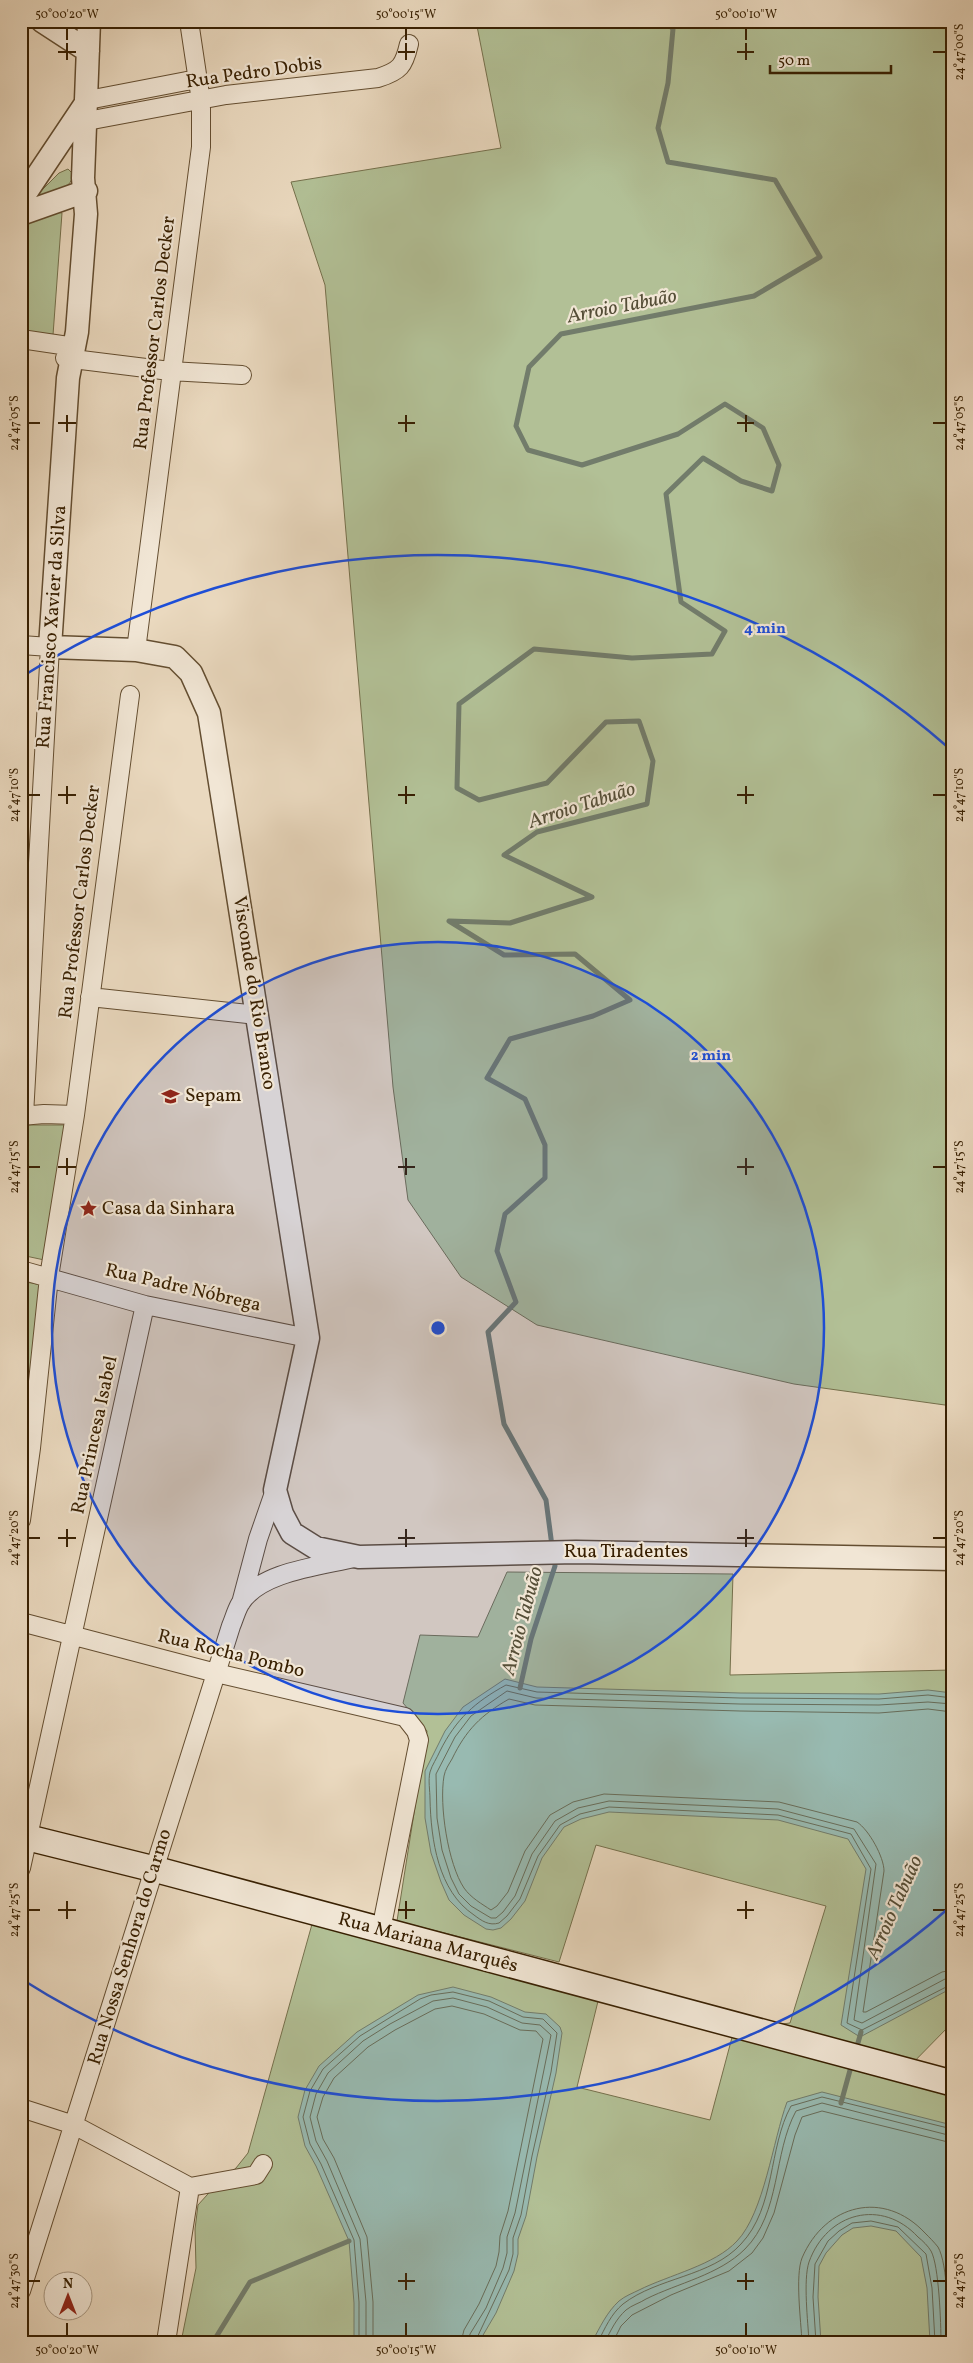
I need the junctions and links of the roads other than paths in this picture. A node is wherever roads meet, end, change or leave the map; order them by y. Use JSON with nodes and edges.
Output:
{"nodes":[{"id":1,"x":42,"y":21,"type":"edge"},
{"id":2,"x":89,"y":21,"type":"edge"},
{"id":3,"x":189,"y":21,"type":"edge"},
{"id":4,"x":409,"y":44,"type":"dead end"},
{"id":5,"x":88,"y":51,"type":"junction"},
{"id":6,"x":197,"y":79,"type":"junction"},
{"id":7,"x":201,"y":101,"type":"junction"},
{"id":8,"x":87,"y":110,"type":"junction"},
{"id":9,"x":51,"y":155,"type":"junction"},
{"id":10,"x":82,"y":182,"type":"junction"},
{"id":11,"x":21,"y":200,"type":"edge"},
{"id":12,"x":21,"y":214,"type":"edge"},
{"id":13,"x":21,"y":339,"type":"edge"},
{"id":14,"x":69,"y":358,"type":"junction"},
{"id":15,"x":170,"y":371,"type":"junction"},
{"id":16,"x":242,"y":375,"type":"dead end"},
{"id":17,"x":21,"y":645,"type":"edge"},
{"id":18,"x":50,"y":647,"type":"junction"},
{"id":19,"x":136,"y":650,"type":"junction"},
{"id":20,"x":130,"y":695,"type":"dead end"},
{"id":21,"x":90,"y":997,"type":"junction"},
{"id":22,"x":257,"y":1015,"type":"junction"},
{"id":23,"x":75,"y":1115,"type":"junction"},
{"id":24,"x":23,"y":1116,"type":"edge"},
{"id":25,"x":21,"y":1270,"type":"edge"},
{"id":26,"x":49,"y":1277,"type":"junction"},
{"id":27,"x":146,"y":1305,"type":"junction"},
{"id":28,"x":308,"y":1338,"type":"junction"},
{"id":29,"x":26,"y":1447,"type":"edge"},
{"id":30,"x":275,"y":1490,"type":"junction"},
{"id":31,"x":21,"y":1520,"type":"edge"},
{"id":32,"x":359,"y":1557,"type":"junction"},
{"id":33,"x":952,"y":1559,"type":"edge"},
{"id":34,"x":241,"y":1603,"type":"junction"},
{"id":35,"x":21,"y":1622,"type":"edge"},
{"id":36,"x":73,"y":1636,"type":"junction"},
{"id":37,"x":216,"y":1673,"type":"junction"},
{"id":38,"x":24,"y":1837,"type":"edge"},
{"id":39,"x":21,"y":1868,"type":"edge"},
{"id":40,"x":154,"y":1869,"type":"junction"},
{"id":41,"x":382,"y":1930,"type":"junction"},
{"id":42,"x":952,"y":2083,"type":"edge"},
{"id":43,"x":21,"y":2108,"type":"edge"},
{"id":44,"x":74,"y":2125,"type":"junction"},
{"id":45,"x":264,"y":2164,"type":"dead end"},
{"id":46,"x":190,"y":2187,"type":"junction"},
{"id":47,"x":21,"y":2292,"type":"edge"},
{"id":48,"x":166,"y":2342,"type":"edge"}],
"edges":[{"from":1,"to":5,"type":"street"},
{"from":2,"to":5,"type":"street","name":"Rua Francisco Xavier da Silva"},
{"from":3,"to":6,"type":"street","name":"Rua Professor Carlos Decker"},
{"from":4,"to":7,"type":"street","name":"Rua Pedro Dobis"},
{"from":5,"to":8,"type":"street","name":"Rua Francisco Xavier da Silva"},
{"from":6,"to":7,"type":"street","name":"Rua Professor Carlos Decker"},
{"from":6,"to":8,"type":"street","name":"Rua Pedro Dobis"},
{"from":7,"to":8,"type":"street","name":"Rua Pedro Dobis"},
{"from":7,"to":15,"type":"street","name":"Rua Professor Carlos Decker"},
{"from":8,"to":9,"type":"street"},
{"from":8,"to":10,"type":"street","name":"Rua Francisco Xavier da Silva"},
{"from":9,"to":10,"type":"street"},
{"from":9,"to":11,"type":"street"},
{"from":10,"to":12,"type":"street"},
{"from":10,"to":14,"type":"street","name":"Rua Francisco Xavier da Silva"},
{"from":13,"to":14,"type":"street"},
{"from":14,"to":15,"type":"street"},
{"from":14,"to":18,"type":"street","name":"Rua Francisco Xavier da Silva"},
{"from":15,"to":16,"type":"street"},
{"from":15,"to":19,"type":"street","name":"Rua Professor Carlos Decker"},
{"from":17,"to":18,"type":"street"},
{"from":18,"to":19,"type":"street"},
{"from":18,"to":24,"type":"street","name":"Rua Francisco Xavier da Silva"},
{"from":19,"to":22,"type":"street","name":"Visconde do Rio Branco"},
{"from":20,"to":21,"type":"street","name":"Rua Professor Carlos Decker"},
{"from":21,"to":22,"type":"street"},
{"from":21,"to":23,"type":"street","name":"Rua Professor Carlos Decker"},
{"from":22,"to":28,"type":"street","name":"Visconde do Rio Branco"},
{"from":23,"to":24,"type":"street"},
{"from":23,"to":26,"type":"street","name":"Rua Professor Carlos Decker"},
{"from":25,"to":26,"type":"street","name":"Rua Padre Nóbrega"},
{"from":26,"to":27,"type":"street","name":"Rua Padre Nóbrega"},
{"from":26,"to":29,"type":"street","name":"Rua Professor Carlos Decker"},
{"from":27,"to":28,"type":"street","name":"Rua Padre Nóbrega"},
{"from":27,"to":36,"type":"street","name":"Rua Princesa Isabel"},
{"from":28,"to":30,"type":"street","name":"Rua Nossa Senhora do Carmo"},
{"from":29,"to":31,"type":"street","name":"Rua Professor Carlos Decker"},
{"from":30,"to":32,"type":"street","name":"Rua Tiradentes"},
{"from":30,"to":34,"type":"street","name":"Rua Nossa Senhora do Carmo"},
{"from":32,"to":33,"type":"street","name":"Rua Tiradentes"},
{"from":32,"to":34,"type":"street","name":"Rua Nossa Senhora do Carmo"},
{"from":34,"to":37,"type":"street","name":"Rua Nossa Senhora do Carmo"},
{"from":35,"to":36,"type":"street","name":"Rua Rocha Pombo"},
{"from":36,"to":37,"type":"street","name":"Rua Rocha Pombo"},
{"from":36,"to":38,"type":"street","name":"Rua Princesa Isabel"},
{"from":37,"to":40,"type":"street","name":"Rua Nossa Senhora do Carmo"},
{"from":37,"to":41,"type":"street","name":"Rua Rocha Pombo"},
{"from":38,"to":39,"type":"street","name":"Rua Princesa Isabel"},
{"from":38,"to":40,"type":"main road","name":"Rua Mariana Marquês"},
{"from":40,"to":41,"type":"main road","name":"Rua Mariana Marquês"},
{"from":40,"to":44,"type":"street","name":"Rua Nossa Senhora do Carmo"},
{"from":41,"to":42,"type":"main road","name":"Rua Mariana Marquês"},
{"from":43,"to":44,"type":"street"},
{"from":44,"to":46,"type":"street"},
{"from":44,"to":47,"type":"street","name":"Rua Nossa Senhora do Carmo"},
{"from":45,"to":46,"type":"street"},
{"from":46,"to":48,"type":"street"}]}
